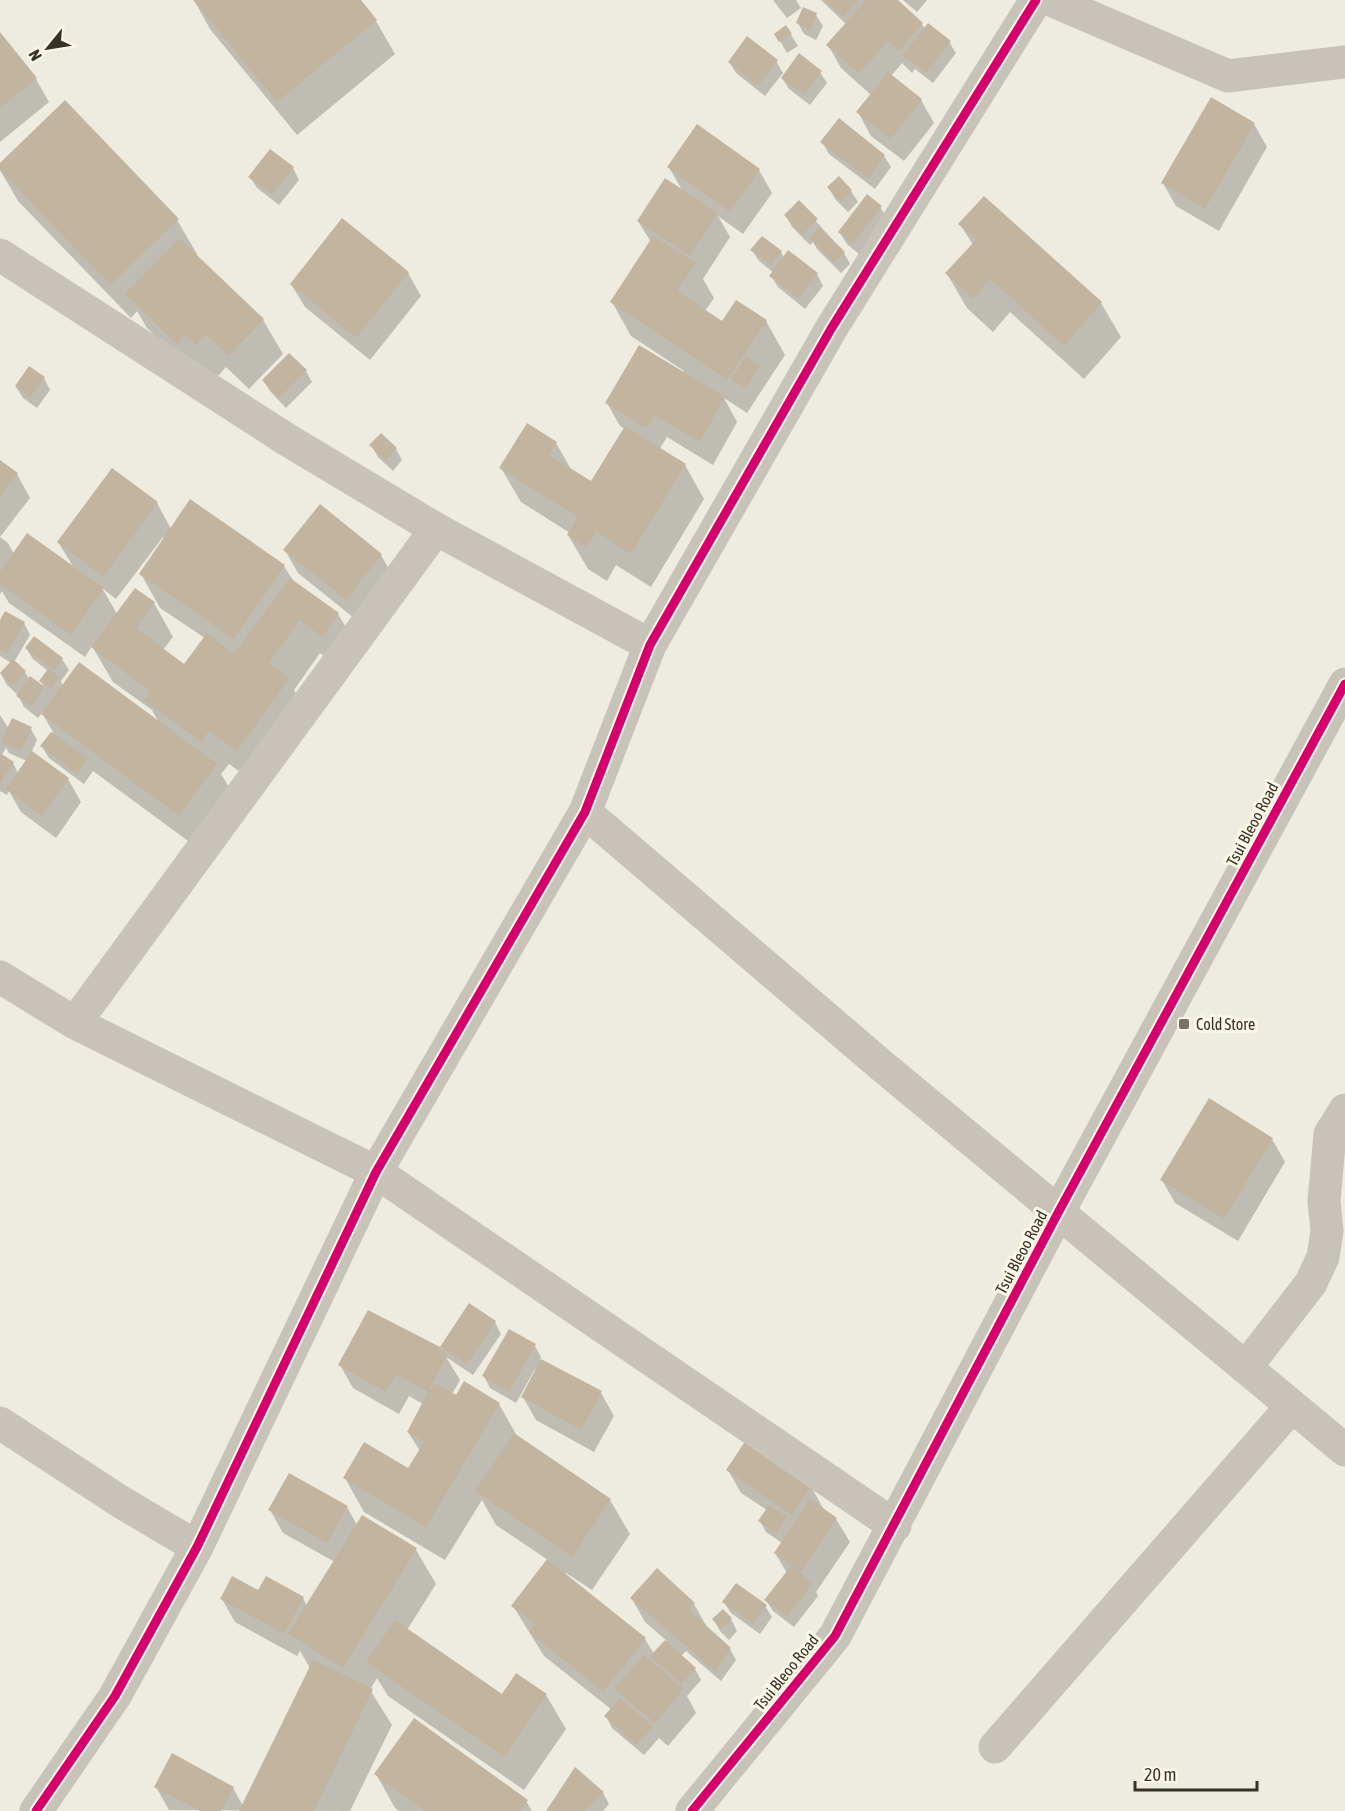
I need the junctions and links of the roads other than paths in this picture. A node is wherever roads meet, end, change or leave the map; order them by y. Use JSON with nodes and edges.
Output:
{"nodes":[{"id":1,"x":1036,"y":0,"type":"edge"},
{"id":2,"x":1051,"y":0,"type":"edge"},
{"id":3,"x":1345,"y":62,"type":"edge"},
{"id":4,"x":0,"y":255,"type":"edge"},
{"id":5,"x":436,"y":529,"type":"junction"},
{"id":6,"x":650,"y":645,"type":"junction"},
{"id":7,"x":1345,"y":684,"type":"edge"},
{"id":8,"x":585,"y":812,"type":"junction"},
{"id":9,"x":0,"y":977,"type":"edge"},
{"id":10,"x":75,"y":1023,"type":"junction"},
{"id":11,"x":1345,"y":1110,"type":"edge"},
{"id":12,"x":376,"y":1172,"type":"junction"},
{"id":13,"x":1059,"y":1212,"type":"junction"},
{"id":14,"x":1246,"y":1367,"type":"junction"},
{"id":15,"x":1292,"y":1406,"type":"junction"},
{"id":16,"x":0,"y":1424,"type":"edge"},
{"id":17,"x":1345,"y":1450,"type":"edge"},
{"id":18,"x":895,"y":1526,"type":"junction"},
{"id":19,"x":197,"y":1547,"type":"junction"},
{"id":20,"x":995,"y":1747,"type":"dead end"},
{"id":21,"x":36,"y":1811,"type":"edge"},
{"id":22,"x":692,"y":1811,"type":"edge"}],
"edges":[{"from":1,"to":6,"type":"street"},
{"from":2,"to":3,"type":"street"},
{"from":4,"to":5,"type":"street"},
{"from":5,"to":6,"type":"street"},
{"from":5,"to":10,"type":"street"},
{"from":6,"to":8,"type":"street"},
{"from":7,"to":13,"type":"street","name":"Tsui Bleoo Road"},
{"from":8,"to":12,"type":"street"},
{"from":8,"to":13,"type":"street"},
{"from":9,"to":10,"type":"street"},
{"from":10,"to":12,"type":"street"},
{"from":11,"to":14,"type":"street"},
{"from":12,"to":18,"type":"street"},
{"from":12,"to":19,"type":"street"},
{"from":13,"to":14,"type":"street"},
{"from":13,"to":18,"type":"street","name":"Tsui Bleoo Road"},
{"from":14,"to":15,"type":"street"},
{"from":15,"to":17,"type":"street"},
{"from":15,"to":20,"type":"street"},
{"from":16,"to":19,"type":"street"},
{"from":18,"to":22,"type":"street","name":"Tsui Bleoo Road"},
{"from":19,"to":21,"type":"street"}]}
